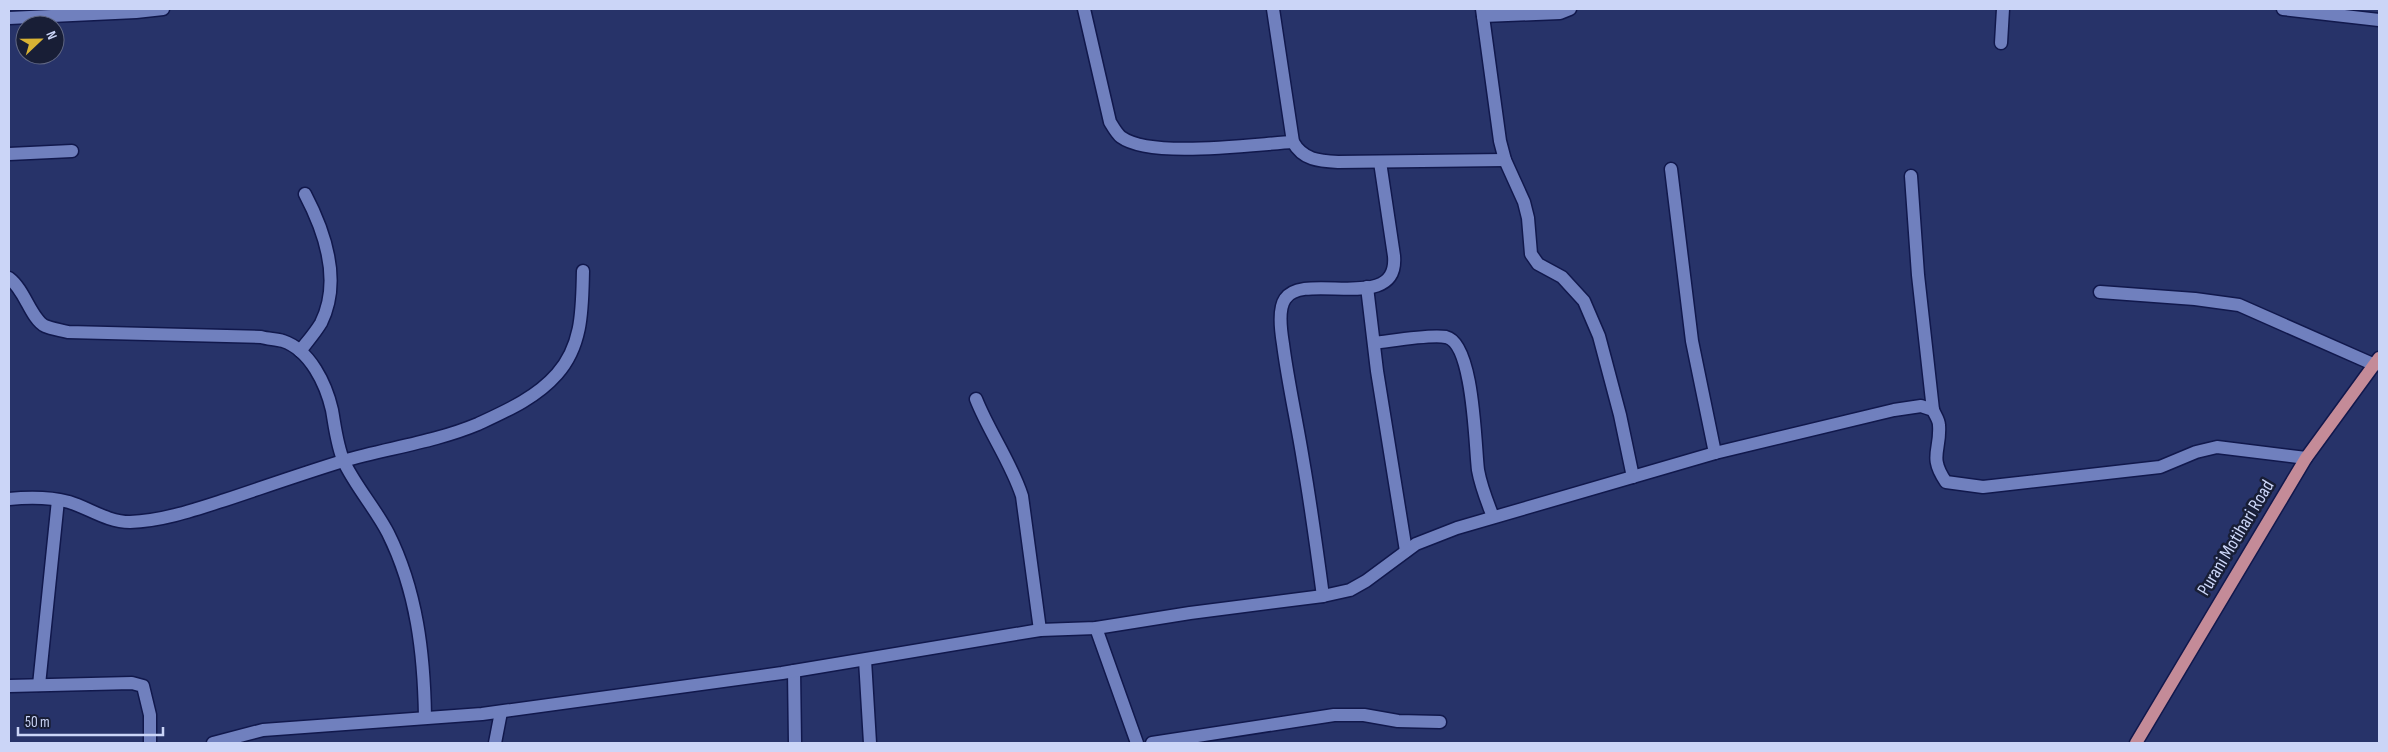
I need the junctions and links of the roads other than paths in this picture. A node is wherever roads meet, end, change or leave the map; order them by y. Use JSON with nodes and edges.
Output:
{"nodes":[{"id":1,"x":163,"y":9,"type":"edge"},
{"id":2,"x":1084,"y":9,"type":"edge"},
{"id":3,"x":1273,"y":9,"type":"edge"},
{"id":4,"x":1570,"y":9,"type":"edge"},
{"id":5,"x":2003,"y":9,"type":"edge"},
{"id":6,"x":2283,"y":9,"type":"edge"},
{"id":7,"x":1482,"y":12,"type":"edge"},
{"id":8,"x":9,"y":18,"type":"edge"},
{"id":9,"x":2379,"y":20,"type":"edge"},
{"id":10,"x":2001,"y":43,"type":"dead end"},
{"id":11,"x":1293,"y":142,"type":"junction"},
{"id":12,"x":72,"y":151,"type":"dead end"},
{"id":13,"x":9,"y":154,"type":"edge"},
{"id":14,"x":1505,"y":160,"type":"junction"},
{"id":15,"x":1380,"y":162,"type":"junction"},
{"id":16,"x":1671,"y":169,"type":"dead end"},
{"id":17,"x":1911,"y":176,"type":"dead end"},
{"id":18,"x":304,"y":194,"type":"dead end"},
{"id":19,"x":583,"y":271,"type":"dead end"},
{"id":20,"x":9,"y":278,"type":"edge"},
{"id":21,"x":1367,"y":287,"type":"junction"},
{"id":22,"x":2100,"y":292,"type":"dead end"},
{"id":23,"x":1374,"y":343,"type":"junction"},
{"id":24,"x":300,"y":351,"type":"junction"},
{"id":25,"x":2377,"y":362,"type":"edge"},
{"id":26,"x":976,"y":399,"type":"dead end"},
{"id":27,"x":1933,"y":410,"type":"junction"},
{"id":28,"x":1716,"y":453,"type":"junction"},
{"id":29,"x":2306,"y":458,"type":"junction"},
{"id":30,"x":344,"y":461,"type":"junction"},
{"id":31,"x":1633,"y":476,"type":"junction"},
{"id":32,"x":9,"y":499,"type":"edge"},
{"id":33,"x":58,"y":500,"type":"junction"},
{"id":34,"x":1494,"y":517,"type":"junction"},
{"id":35,"x":1406,"y":551,"type":"junction"},
{"id":36,"x":1323,"y":596,"type":"junction"},
{"id":37,"x":1096,"y":628,"type":"junction"},
{"id":38,"x":1040,"y":630,"type":"junction"},
{"id":39,"x":865,"y":660,"type":"junction"},
{"id":40,"x":794,"y":671,"type":"junction"},
{"id":41,"x":39,"y":685,"type":"junction"},
{"id":42,"x":9,"y":686,"type":"edge"},
{"id":43,"x":501,"y":712,"type":"junction"},
{"id":44,"x":425,"y":718,"type":"junction"},
{"id":45,"x":1440,"y":722,"type":"dead end"},
{"id":46,"x":150,"y":743,"type":"edge"},
{"id":47,"x":213,"y":743,"type":"edge"},
{"id":48,"x":495,"y":743,"type":"edge"},
{"id":49,"x":795,"y":743,"type":"edge"},
{"id":50,"x":870,"y":743,"type":"edge"},
{"id":51,"x":1137,"y":743,"type":"edge"},
{"id":52,"x":1152,"y":743,"type":"edge"},
{"id":53,"x":2136,"y":743,"type":"edge"}],
"edges":[{"from":1,"to":8,"type":"street"},
{"from":2,"to":11,"type":"street"},
{"from":3,"to":11,"type":"street"},
{"from":4,"to":7,"type":"street"},
{"from":5,"to":10,"type":"street"},
{"from":6,"to":9,"type":"street"},
{"from":7,"to":14,"type":"street"},
{"from":11,"to":15,"type":"street"},
{"from":12,"to":13,"type":"street"},
{"from":14,"to":15,"type":"street"},
{"from":14,"to":31,"type":"street"},
{"from":15,"to":21,"type":"street"},
{"from":16,"to":28,"type":"street"},
{"from":17,"to":27,"type":"street"},
{"from":18,"to":24,"type":"street"},
{"from":19,"to":30,"type":"street"},
{"from":20,"to":24,"type":"street"},
{"from":21,"to":23,"type":"street"},
{"from":21,"to":36,"type":"street"},
{"from":22,"to":25,"type":"street"},
{"from":23,"to":34,"type":"street"},
{"from":23,"to":35,"type":"street"},
{"from":24,"to":30,"type":"street"},
{"from":25,"to":29,"type":"main road","name":"Purani Motihari Road"},
{"from":26,"to":38,"type":"street"},
{"from":27,"to":28,"type":"street"},
{"from":27,"to":29,"type":"street"},
{"from":28,"to":31,"type":"street"},
{"from":29,"to":53,"type":"main road","name":"Purani Motihari Road"},
{"from":30,"to":33,"type":"street"},
{"from":30,"to":44,"type":"street"},
{"from":31,"to":34,"type":"street"},
{"from":32,"to":33,"type":"street"},
{"from":33,"to":41,"type":"street"},
{"from":34,"to":35,"type":"street"},
{"from":35,"to":36,"type":"street"},
{"from":36,"to":37,"type":"street"},
{"from":37,"to":38,"type":"street"},
{"from":37,"to":51,"type":"street"},
{"from":38,"to":39,"type":"street"},
{"from":39,"to":40,"type":"street"},
{"from":39,"to":50,"type":"street"},
{"from":40,"to":43,"type":"street"},
{"from":40,"to":49,"type":"street"},
{"from":41,"to":42,"type":"street"},
{"from":41,"to":46,"type":"street"},
{"from":43,"to":44,"type":"street"},
{"from":43,"to":48,"type":"street"},
{"from":44,"to":47,"type":"street"},
{"from":45,"to":52,"type":"street"}]}
